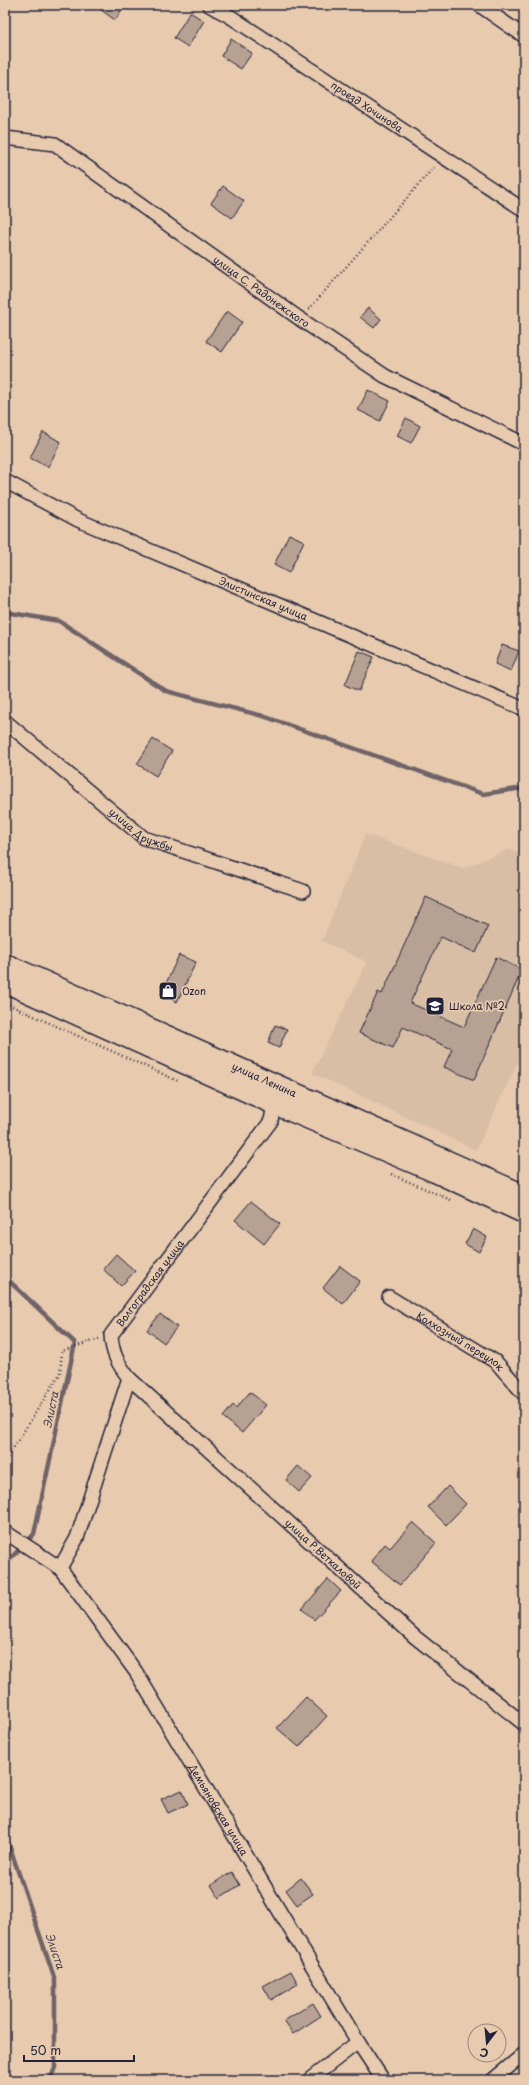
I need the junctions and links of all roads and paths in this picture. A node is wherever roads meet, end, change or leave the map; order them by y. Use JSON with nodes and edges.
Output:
{"nodes":[{"id":1,"x":209,"y":5,"type":"edge"},
{"id":2,"x":479,"y":5,"type":"edge"},
{"id":3,"x":524,"y":36,"type":"edge"},
{"id":4,"x":5,"y":138,"type":"edge"},
{"id":5,"x":443,"y":156,"type":"junction"},
{"id":6,"x":524,"y":210,"type":"edge"},
{"id":7,"x":300,"y":319,"type":"junction"},
{"id":8,"x":524,"y":444,"type":"edge"},
{"id":9,"x":5,"y":481,"type":"edge"},
{"id":10,"x":524,"y":709,"type":"edge"},
{"id":11,"x":5,"y":720,"type":"edge"},
{"id":12,"x":303,"y":891,"type":"dead end"},
{"id":13,"x":5,"y":964,"type":"edge"},
{"id":14,"x":5,"y":982,"type":"edge"},
{"id":15,"x":278,"y":1096,"type":"junction"},
{"id":16,"x":524,"y":1195,"type":"edge"},
{"id":17,"x":524,"y":1213,"type":"edge"},
{"id":18,"x":389,"y":1297,"type":"dead end"},
{"id":19,"x":84,"y":1344,"type":"dead end"},
{"id":20,"x":129,"y":1378,"type":"junction"},
{"id":21,"x":524,"y":1394,"type":"edge"},
{"id":22,"x":5,"y":1461,"type":"edge"},
{"id":23,"x":7,"y":1533,"type":"edge"},
{"id":24,"x":60,"y":1568,"type":"junction"},
{"id":25,"x":524,"y":1724,"type":"edge"},
{"id":26,"x":358,"y":2042,"type":"junction"},
{"id":27,"x":524,"y":2054,"type":"edge"},
{"id":28,"x":309,"y":2080,"type":"edge"},
{"id":29,"x":383,"y":2080,"type":"edge"},
{"id":30,"x":493,"y":2080,"type":"edge"}],
"edges":[{"from":1,"to":5,"type":"street","name":"проезд Хочинова"},
{"from":2,"to":3,"type":"street"},
{"from":4,"to":7,"type":"street","name":"улица С. Радонежского"},
{"from":5,"to":6,"type":"street","name":"проезд Хочинова"},
{"from":5,"to":7,"type":"path"},
{"from":7,"to":8,"type":"street","name":"улица С. Радонежского"},
{"from":9,"to":10,"type":"street","name":"Элистинская улица"},
{"from":11,"to":12,"type":"street","name":"улица Дружбы"},
{"from":13,"to":15,"type":"main road","name":"улица Ленина"},
{"from":14,"to":15,"type":"main road","name":"улица Ленина"},
{"from":15,"to":16,"type":"main road","name":"улица Ленина"},
{"from":15,"to":17,"type":"main road","name":"улица Ленина"},
{"from":15,"to":20,"type":"street","name":"Волгоградская улица"},
{"from":18,"to":21,"type":"street","name":"Колхозный переулок"},
{"from":19,"to":22,"type":"path"},
{"from":20,"to":24,"type":"street"},
{"from":20,"to":25,"type":"street","name":"улица Р.Веткаловой"},
{"from":23,"to":24,"type":"street","name":"Демьяновская улица"},
{"from":24,"to":26,"type":"street","name":"Демьяновская улица"},
{"from":26,"to":28,"type":"street"},
{"from":26,"to":29,"type":"street","name":"Демьяновская улица"},
{"from":27,"to":30,"type":"street"}]}
